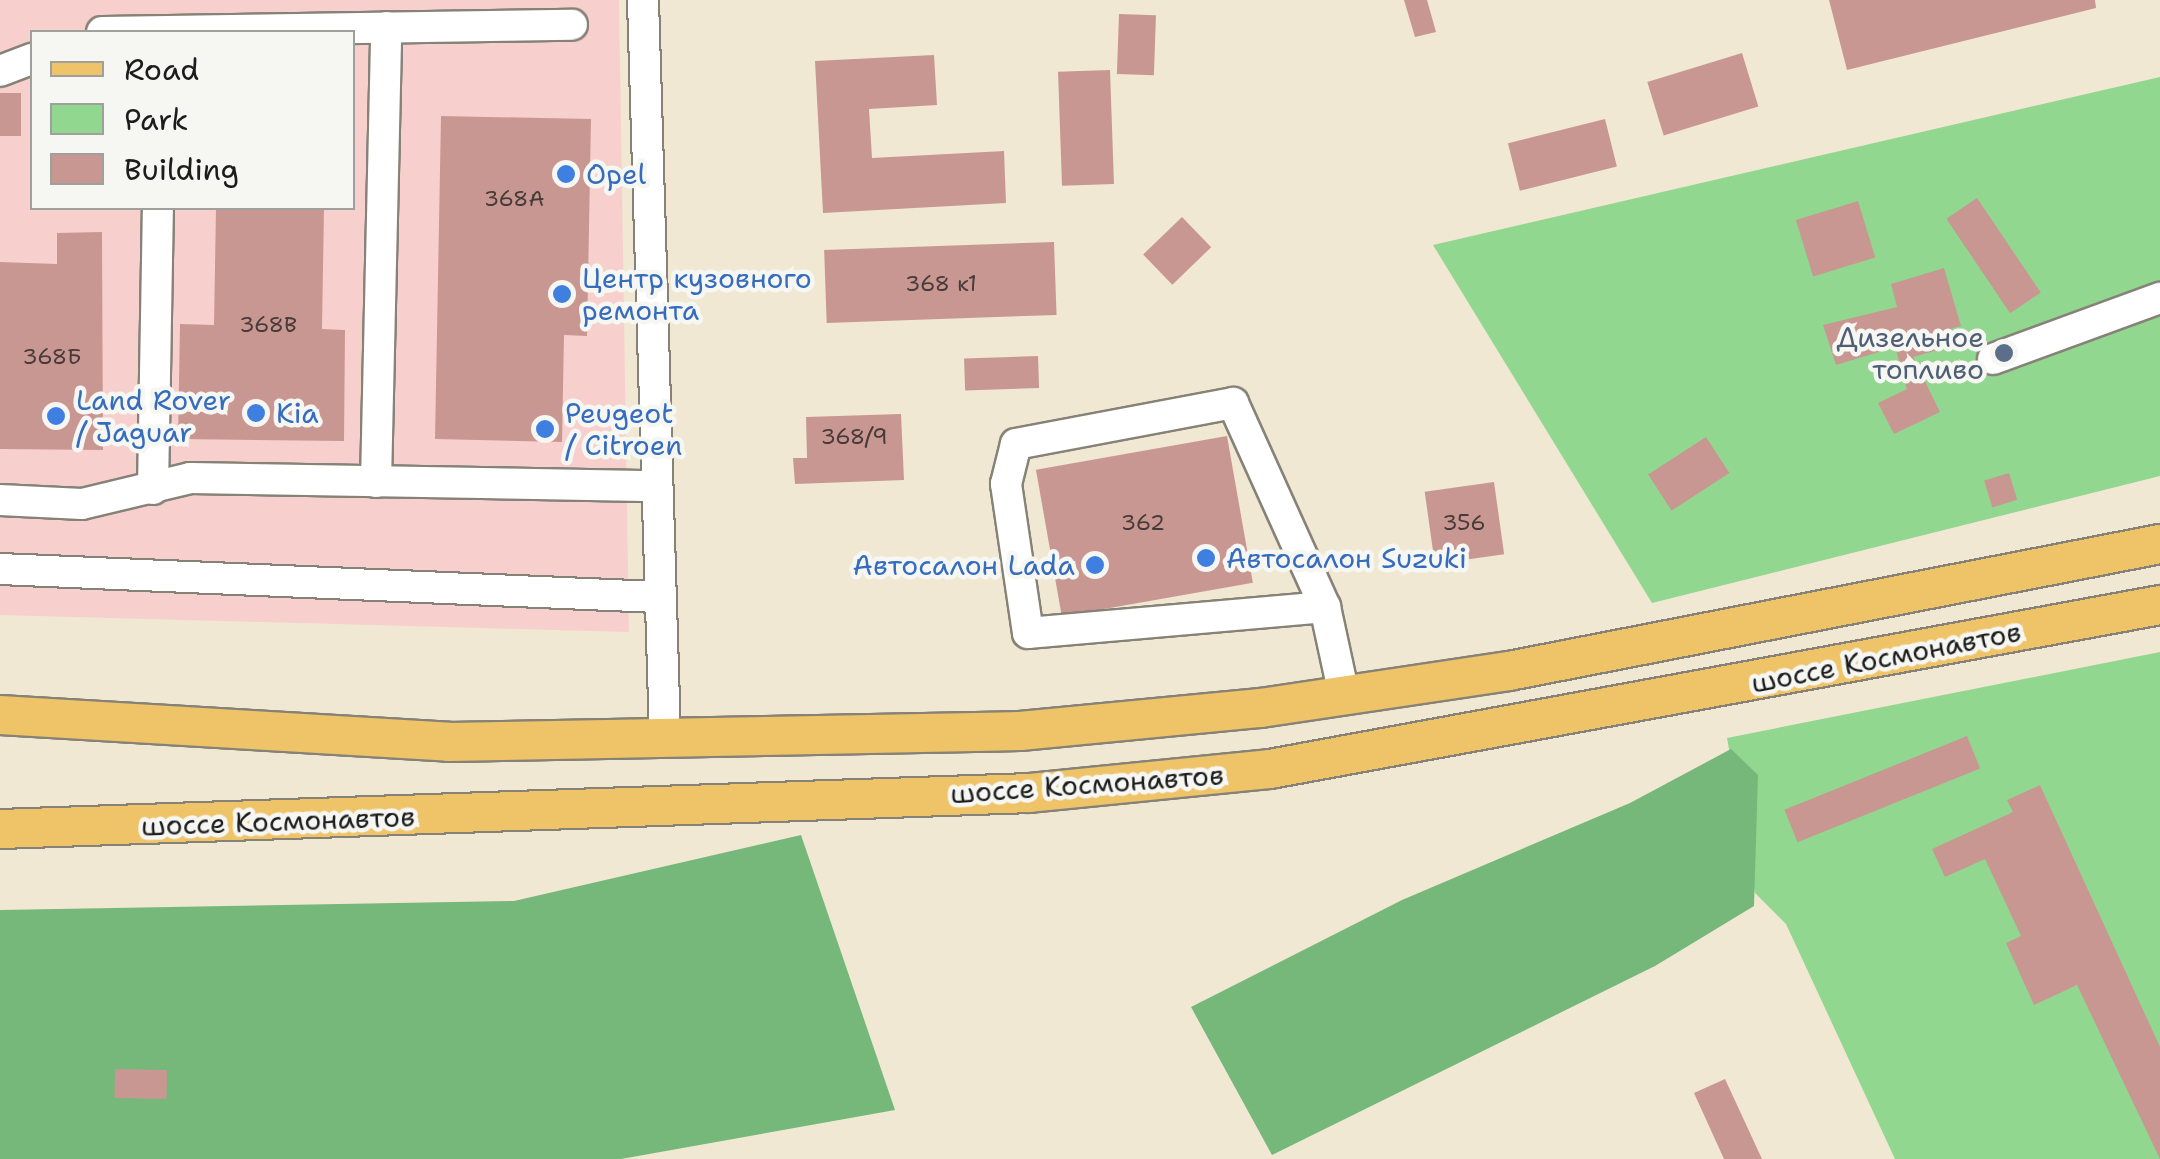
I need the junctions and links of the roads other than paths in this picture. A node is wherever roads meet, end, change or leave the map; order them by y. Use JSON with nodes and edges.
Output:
{"nodes":[{"id":1,"x":643,"y":0,"type":"edge"},
{"id":2,"x":572,"y":24,"type":"dead end"},
{"id":3,"x":386,"y":27,"type":"junction"},
{"id":4,"x":217,"y":30,"type":"edge"},
{"id":5,"x":30,"y":59,"type":"edge"},
{"id":6,"x":0,"y":71,"type":"edge"},
{"id":7,"x":158,"y":210,"type":"edge"},
{"id":8,"x":2160,"y":298,"type":"edge"},
{"id":9,"x":1993,"y":359,"type":"dead end"},
{"id":10,"x":376,"y":482,"type":"junction"},
{"id":11,"x":657,"y":486,"type":"junction"},
{"id":12,"x":153,"y":489,"type":"junction"},
{"id":13,"x":0,"y":500,"type":"edge"},
{"id":14,"x":2160,"y":544,"type":"edge"},
{"id":15,"x":0,"y":569,"type":"edge"},
{"id":16,"x":657,"y":596,"type":"junction"},
{"id":17,"x":2160,"y":605,"type":"edge"},
{"id":18,"x":1325,"y":607,"type":"junction"},
{"id":19,"x":1344,"y":695,"type":"junction"},
{"id":20,"x":5,"y":716,"type":"edge"},
{"id":21,"x":665,"y":739,"type":"junction"},
{"id":22,"x":4,"y":828,"type":"edge"}],
"edges":[{"from":1,"to":11,"type":"street"},
{"from":2,"to":3,"type":"street"},
{"from":3,"to":4,"type":"street"},
{"from":3,"to":10,"type":"street"},
{"from":5,"to":6,"type":"street"},
{"from":7,"to":12,"type":"street"},
{"from":8,"to":9,"type":"street"},
{"from":10,"to":11,"type":"street"},
{"from":10,"to":12,"type":"street"},
{"from":11,"to":16,"type":"street"},
{"from":12,"to":13,"type":"street"},
{"from":14,"to":19,"type":"main road","name":"шоссе Космонавтов"},
{"from":15,"to":16,"type":"street"},
{"from":16,"to":21,"type":"street"},
{"from":17,"to":22,"type":"main road","name":"шоссе Космонавтов"},
{"from":18,"to":18,"type":"street"},
{"from":18,"to":19,"type":"street"},
{"from":19,"to":21,"type":"main road","name":"шоссе Космонавтов"},
{"from":20,"to":21,"type":"main road","name":"шоссе Космонавтов"}]}
